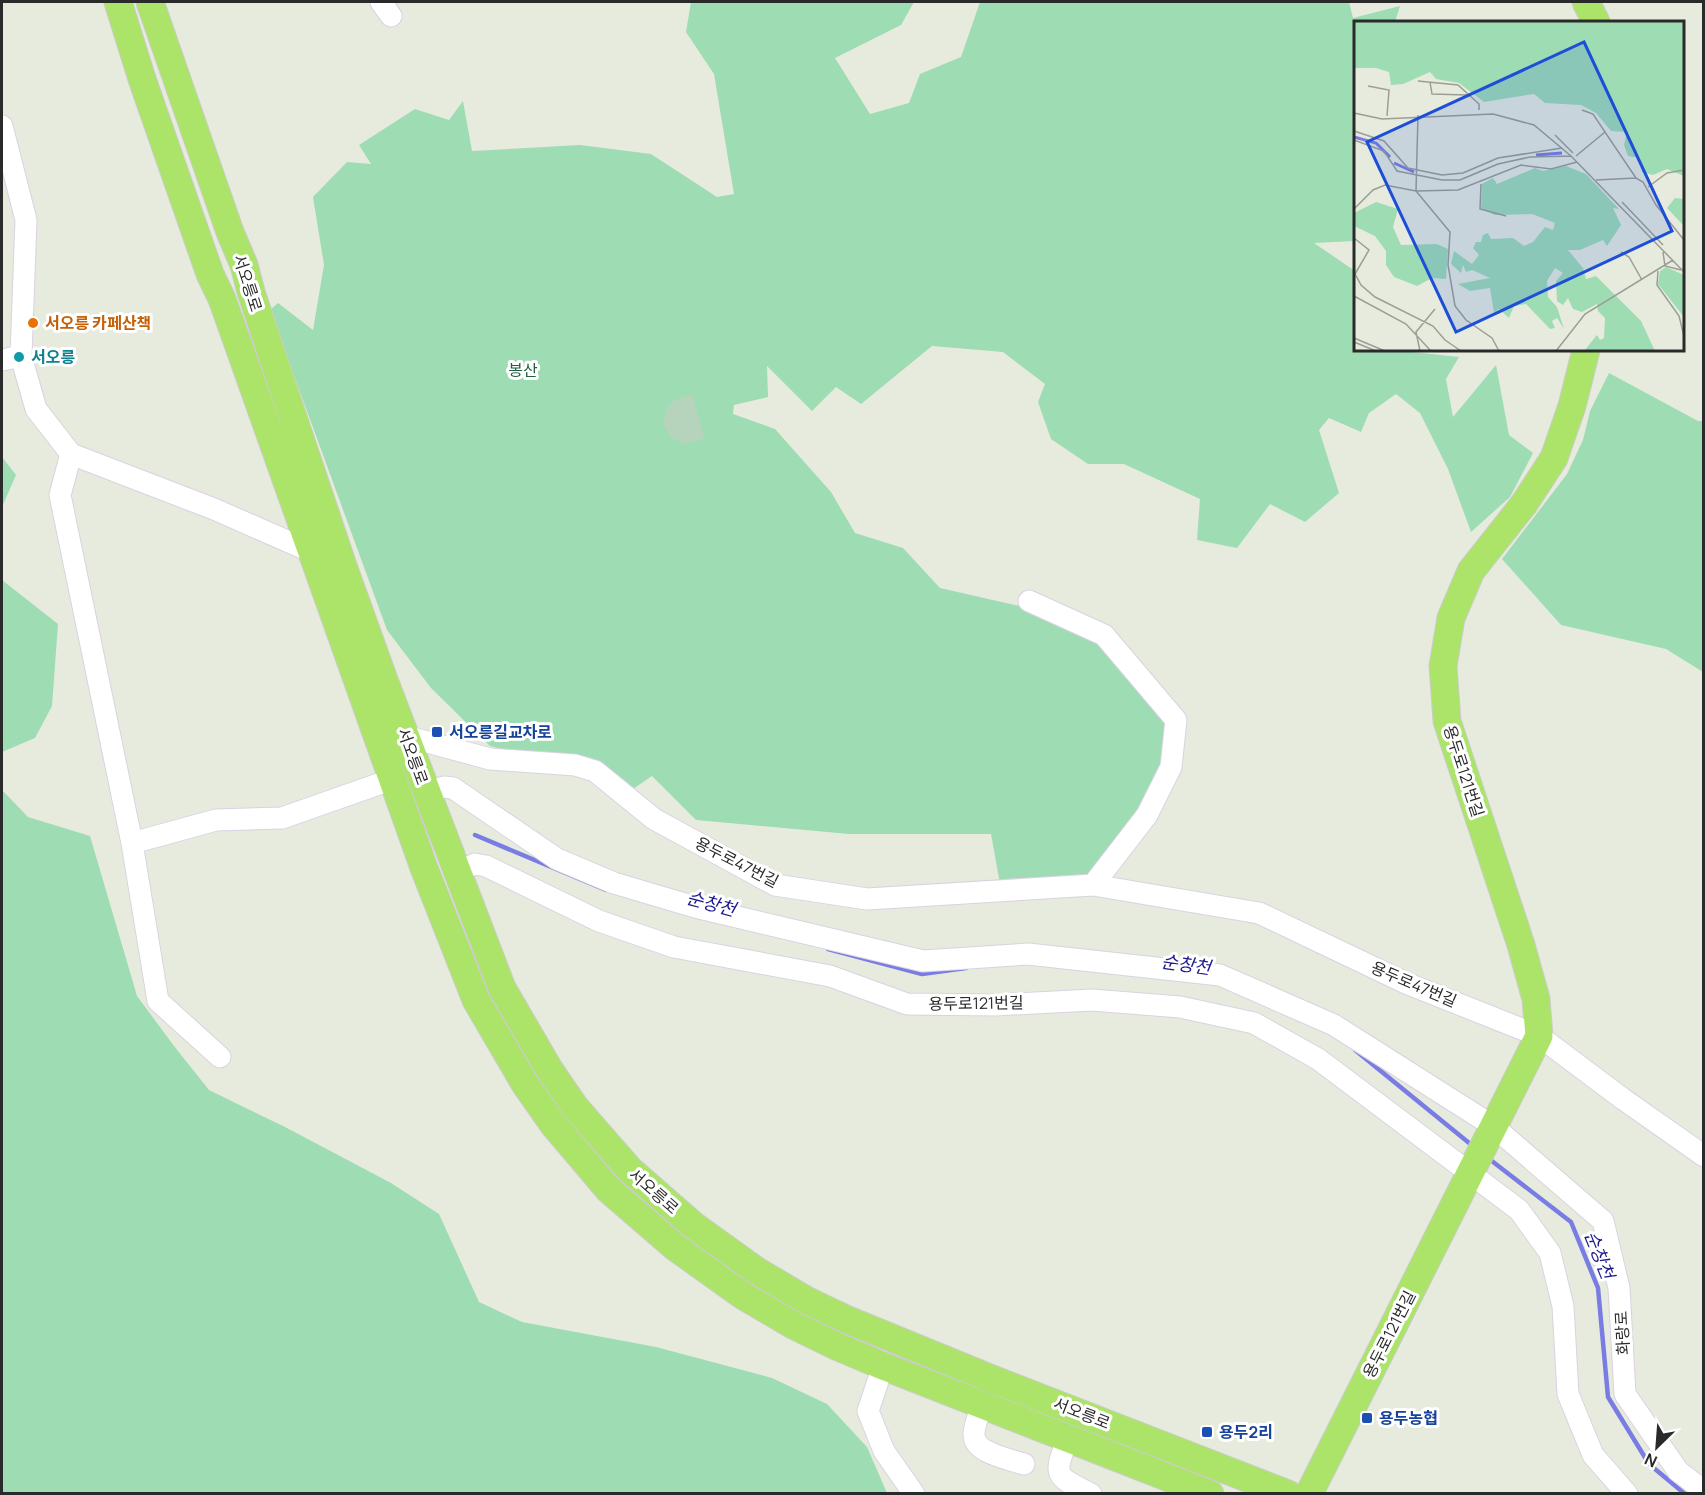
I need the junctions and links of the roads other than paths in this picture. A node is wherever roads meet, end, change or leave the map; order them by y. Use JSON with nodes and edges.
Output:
{"nodes":[{"id":1,"x":118,"y":2,"type":"edge"},
{"id":2,"x":150,"y":2,"type":"edge"},
{"id":3,"x":1586,"y":2,"type":"edge"},
{"id":4,"x":1596,"y":21,"type":"edge"},
{"id":5,"x":2,"y":126,"type":"edge"},
{"id":6,"x":1586,"y":351,"type":"edge"},
{"id":7,"x":11,"y":358,"type":"edge"},
{"id":8,"x":71,"y":454,"type":"junction"},
{"id":9,"x":310,"y":551,"type":"junction"},
{"id":10,"x":343,"y":566,"type":"junction"},
{"id":11,"x":1029,"y":601,"type":"dead end"},
{"id":12,"x":405,"y":736,"type":"junction"},
{"id":13,"x":393,"y":779,"type":"junction"},
{"id":14,"x":426,"y":793,"type":"junction"},
{"id":15,"x":132,"y":843,"type":"junction"},
{"id":16,"x":459,"y":871,"type":"junction"},
{"id":17,"x":1093,"y":885,"type":"junction"},
{"id":18,"x":1539,"y":1036,"type":"junction"},
{"id":19,"x":220,"y":1057,"type":"dead end"},
{"id":20,"x":1491,"y":1132,"type":"junction"},
{"id":21,"x":1704,"y":1156,"type":"edge"},
{"id":22,"x":1472,"y":1169,"type":"junction"},
{"id":23,"x":884,"y":1366,"type":"junction"},
{"id":24,"x":982,"y":1406,"type":"junction"},
{"id":25,"x":1068,"y":1438,"type":"junction"},
{"id":26,"x":1024,"y":1464,"type":"dead end"},
{"id":27,"x":1704,"y":1491,"type":"edge"},
{"id":28,"x":914,"y":1494,"type":"edge"},
{"id":29,"x":1091,"y":1494,"type":"edge"},
{"id":30,"x":1210,"y":1494,"type":"edge"},
{"id":31,"x":1288,"y":1494,"type":"edge"},
{"id":32,"x":1309,"y":1494,"type":"edge"},
{"id":33,"x":1627,"y":1494,"type":"edge"}],
"edges":[{"from":1,"to":9,"type":"main road","name":"서오릉로"},
{"from":2,"to":10,"type":"main road","name":"서오릉로"},
{"from":3,"to":4,"type":"main road"},
{"from":5,"to":7,"type":"street"},
{"from":6,"to":18,"type":"main road","name":"용두로121번길"},
{"from":7,"to":8,"type":"street"},
{"from":8,"to":9,"type":"street"},
{"from":8,"to":15,"type":"street"},
{"from":9,"to":10,"type":"street"},
{"from":9,"to":13,"type":"main road","name":"서오릉로"},
{"from":10,"to":12,"type":"main road","name":"서오릉로"},
{"from":11,"to":17,"type":"street"},
{"from":12,"to":14,"type":"main road","name":"서오릉로"},
{"from":12,"to":17,"type":"street","name":"용두로47번길"},
{"from":13,"to":15,"type":"street","name":"서오릉로"},
{"from":13,"to":23,"type":"main road","name":"서오릉로"},
{"from":14,"to":16,"type":"main road","name":"서오릉로"},
{"from":14,"to":20,"type":"street","name":"화랑로"},
{"from":15,"to":19,"type":"street"},
{"from":16,"to":22,"type":"street","name":"용두로121번길"},
{"from":16,"to":31,"type":"main road","name":"서오릉로"},
{"from":17,"to":18,"type":"street","name":"용두로47번길"},
{"from":18,"to":20,"type":"main road"},
{"from":18,"to":21,"type":"street","name":"용두로47번길"},
{"from":20,"to":22,"type":"main road"},
{"from":20,"to":27,"type":"street","name":"화랑로"},
{"from":22,"to":32,"type":"main road","name":"용두로121번길"},
{"from":22,"to":33,"type":"street"},
{"from":23,"to":24,"type":"main road","name":"서오릉로"},
{"from":23,"to":28,"type":"street"},
{"from":24,"to":25,"type":"main road","name":"서오릉로"},
{"from":24,"to":26,"type":"street"},
{"from":25,"to":29,"type":"street"},
{"from":25,"to":30,"type":"main road","name":"서오릉로"}]}
